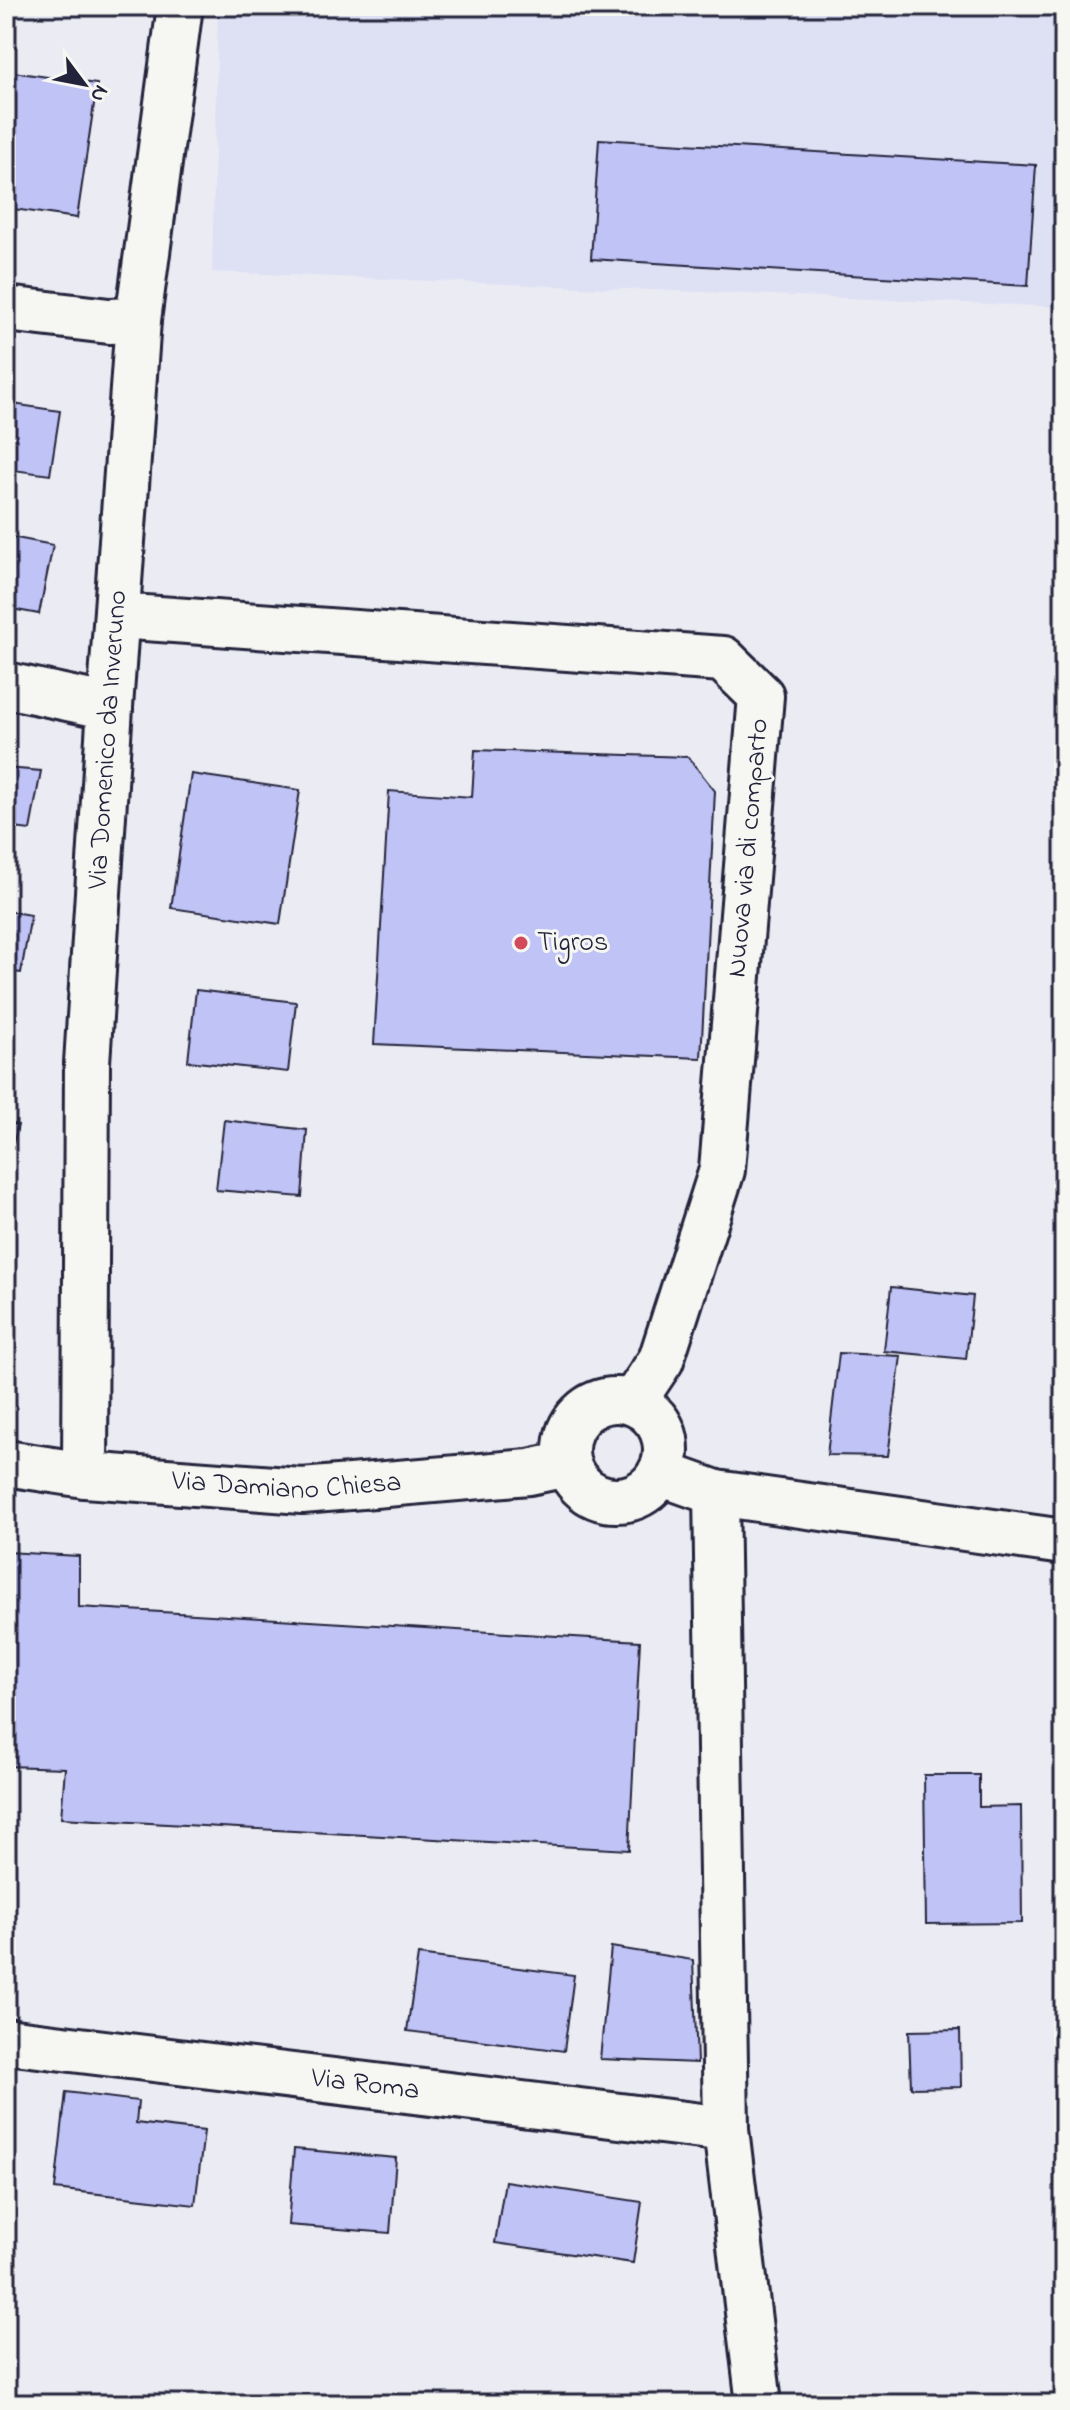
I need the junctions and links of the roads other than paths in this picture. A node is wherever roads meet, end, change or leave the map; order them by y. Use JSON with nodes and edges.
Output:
{"nodes":[{"id":1,"x":180,"y":6,"type":"edge"},
{"id":2,"x":6,"y":309,"type":"edge"},
{"id":3,"x":138,"y":320,"type":"junction"},
{"id":4,"x":117,"y":616,"type":"junction"},
{"id":5,"x":6,"y":685,"type":"edge"},
{"id":6,"x":110,"y":707,"type":"junction"},
{"id":7,"x":633,"y":1402,"type":"junction"},
{"id":8,"x":6,"y":1463,"type":"edge"},
{"id":9,"x":567,"y":1464,"type":"junction"},
{"id":10,"x":660,"y":1473,"type":"junction"},
{"id":11,"x":85,"y":1475,"type":"junction"},
{"id":12,"x":716,"y":1493,"type":"junction"},
{"id":13,"x":1064,"y":1542,"type":"edge"},
{"id":14,"x":6,"y":2041,"type":"edge"},
{"id":15,"x":726,"y":2129,"type":"junction"},
{"id":16,"x":759,"y":2404,"type":"edge"}],
"edges":[{"from":1,"to":3,"type":"street","name":"Via Domenico da Inveruno"},
{"from":2,"to":3,"type":"street"},
{"from":3,"to":4,"type":"street","name":"Via Domenico da Inveruno"},
{"from":4,"to":6,"type":"street","name":"Via Domenico da Inveruno"},
{"from":4,"to":7,"type":"street","name":"Nuova via di comparto"},
{"from":5,"to":6,"type":"street"},
{"from":6,"to":11,"type":"street","name":"Via Domenico da Inveruno"},
{"from":7,"to":9,"type":"street"},
{"from":7,"to":10,"type":"street"},
{"from":8,"to":11,"type":"street","name":"Via Damiano Chiesa"},
{"from":9,"to":10,"type":"street"},
{"from":9,"to":11,"type":"street","name":"Via Damiano Chiesa"},
{"from":10,"to":12,"type":"street"},
{"from":12,"to":13,"type":"street"},
{"from":12,"to":15,"type":"street"},
{"from":14,"to":15,"type":"street","name":"Via Roma"},
{"from":15,"to":16,"type":"street"}]}
